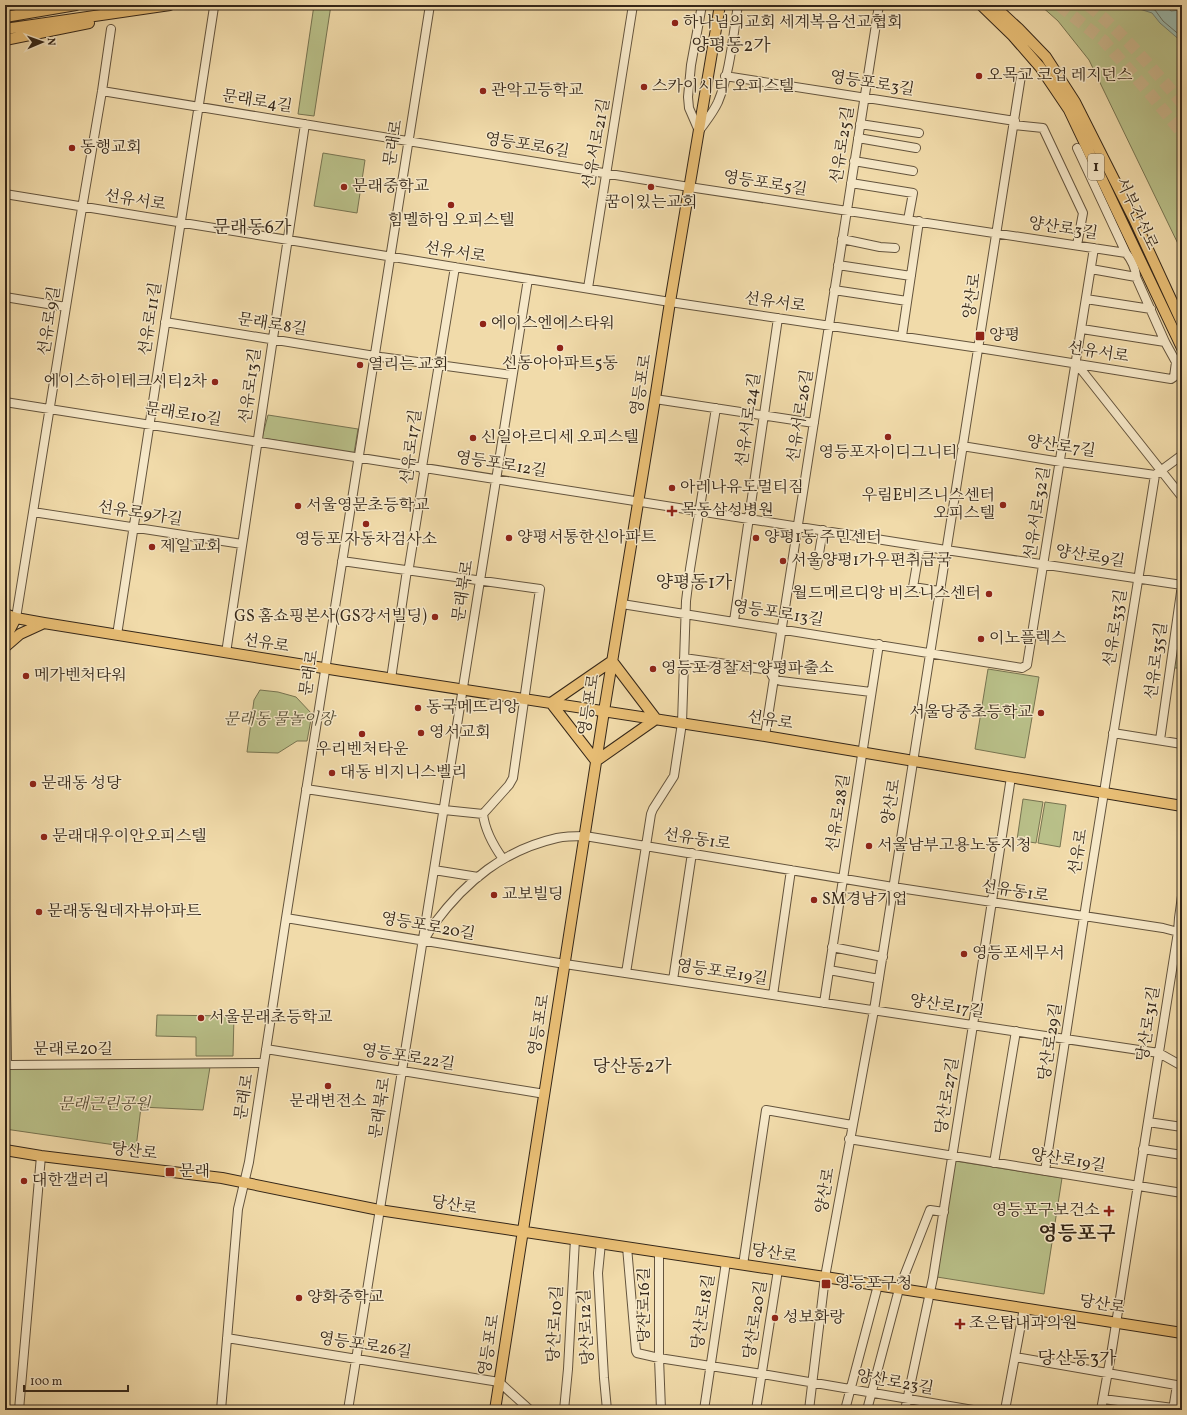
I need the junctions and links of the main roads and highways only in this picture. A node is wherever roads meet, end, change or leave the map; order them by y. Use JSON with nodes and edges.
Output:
{"nodes":[{"id":1,"x":76,"y":5,"type":"edge"},
{"id":2,"x":168,"y":5,"type":"edge"},
{"id":3,"x":720,"y":5,"type":"edge"},
{"id":4,"x":984,"y":5,"type":"edge"},
{"id":5,"x":5,"y":16,"type":"edge"},
{"id":6,"x":5,"y":29,"type":"edge"},
{"id":7,"x":5,"y":40,"type":"edge"},
{"id":8,"x":1182,"y":323,"type":"edge"},
{"id":9,"x":1182,"y":348,"type":"edge"},
{"id":10,"x":5,"y":614,"type":"edge"},
{"id":11,"x":16,"y":618,"type":"junction"},
{"id":12,"x":44,"y":623,"type":"junction"},
{"id":13,"x":5,"y":639,"type":"edge"},
{"id":14,"x":5,"y":647,"type":"edge"},
{"id":15,"x":612,"y":661,"type":"junction"},
{"id":16,"x":551,"y":703,"type":"junction"},
{"id":17,"x":604,"y":711,"type":"junction"},
{"id":18,"x":656,"y":719,"type":"junction"},
{"id":19,"x":596,"y":761,"type":"junction"},
{"id":20,"x":1182,"y":806,"type":"edge"},
{"id":21,"x":5,"y":1150,"type":"edge"},
{"id":22,"x":522,"y":1231,"type":"junction"},
{"id":23,"x":1182,"y":1333,"type":"edge"},
{"id":24,"x":495,"y":1410,"type":"edge"}],
"edges":[{"from":1,"to":5,"type":"main road"},
{"from":2,"to":6,"type":"main road"},
{"from":2,"to":7,"type":"main road"},
{"from":3,"to":15,"type":"main road","name":"영등포로"},
{"from":4,"to":8,"type":"main road","name":"서부간선로","number":"1"},
{"from":4,"to":9,"type":"main road","name":"서부간선로","number":"1"},
{"from":10,"to":11,"type":"main road","name":"선유로"},
{"from":11,"to":12,"type":"main road","name":"선유로"},
{"from":11,"to":13,"type":"main road"},
{"from":12,"to":14,"type":"main road"},
{"from":12,"to":16,"type":"main road","name":"선유로"},
{"from":15,"to":16,"type":"main road"},
{"from":15,"to":17,"type":"main road","name":"영등포로"},
{"from":15,"to":18,"type":"main road"},
{"from":16,"to":17,"type":"main road","name":"선유로"},
{"from":16,"to":19,"type":"main road"},
{"from":17,"to":18,"type":"main road","name":"선유로"},
{"from":17,"to":19,"type":"main road","name":"영등포로"},
{"from":18,"to":19,"type":"main road"},
{"from":18,"to":20,"type":"main road","name":"선유로"},
{"from":19,"to":22,"type":"main road","name":"영등포로"},
{"from":21,"to":22,"type":"main road","name":"당산로"},
{"from":22,"to":23,"type":"main road","name":"당산로"},
{"from":22,"to":24,"type":"main road","name":"영등포로"}]}
